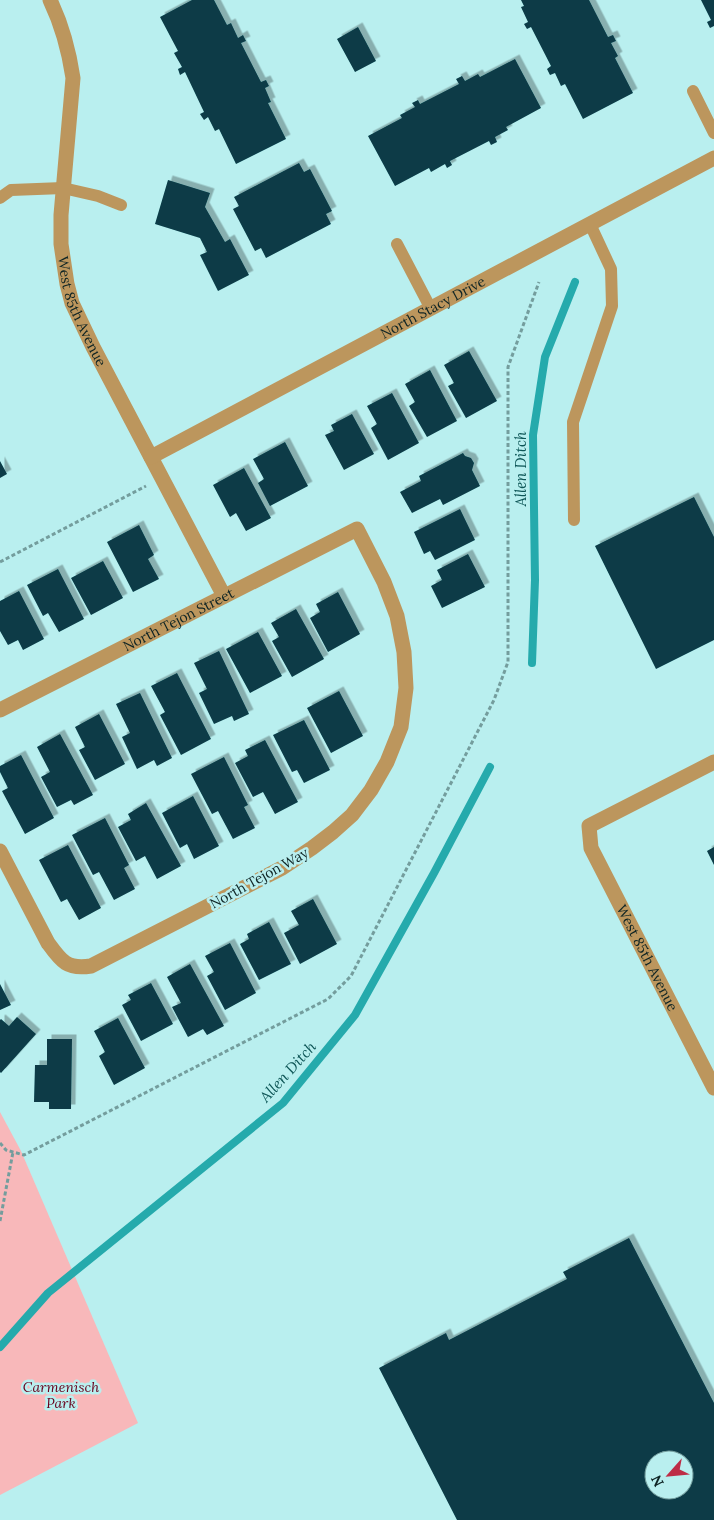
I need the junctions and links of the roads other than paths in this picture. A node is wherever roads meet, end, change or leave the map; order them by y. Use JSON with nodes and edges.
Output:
{"nodes":[{"id":1,"x":50,"y":0,"type":"edge"},
{"id":2,"x":692,"y":91,"type":"dead end"},
{"id":3,"x":714,"y":133,"type":"edge"},
{"id":4,"x":714,"y":158,"type":"edge"},
{"id":5,"x":63,"y":188,"type":"junction"},
{"id":6,"x":0,"y":198,"type":"edge"},
{"id":7,"x":121,"y":206,"type":"dead end"},
{"id":8,"x":590,"y":224,"type":"junction"},
{"id":9,"x":397,"y":244,"type":"dead end"},
{"id":10,"x":431,"y":308,"type":"junction"},
{"id":11,"x":151,"y":457,"type":"junction"},
{"id":12,"x":574,"y":520,"type":"dead end"},
{"id":13,"x":357,"y":528,"type":"joint"},
{"id":14,"x":224,"y":596,"type":"junction"},
{"id":15,"x":0,"y":710,"type":"edge"},
{"id":16,"x":714,"y":762,"type":"edge"},
{"id":17,"x":0,"y":851,"type":"edge"},
{"id":18,"x":714,"y":1088,"type":"edge"}],
"edges":[{"from":1,"to":5,"type":"street","name":"West 85th Avenue"},
{"from":2,"to":3,"type":"lane"},
{"from":4,"to":8,"type":"street","name":"North Stacy Drive"},
{"from":5,"to":6,"type":"lane"},
{"from":5,"to":7,"type":"lane"},
{"from":5,"to":11,"type":"street","name":"West 85th Avenue"},
{"from":8,"to":10,"type":"street","name":"North Stacy Drive"},
{"from":8,"to":12,"type":"lane"},
{"from":9,"to":10,"type":"lane"},
{"from":10,"to":11,"type":"street","name":"North Stacy Drive"},
{"from":11,"to":14,"type":"street","name":"West 85th Avenue"},
{"from":13,"to":14,"type":"street","name":"North Tejon Street"},
{"from":13,"to":17,"type":"street","name":"North Tejon Way"},
{"from":14,"to":15,"type":"street","name":"North Tejon Street"},
{"from":16,"to":18,"type":"street","name":"West 85th Avenue"}]}
